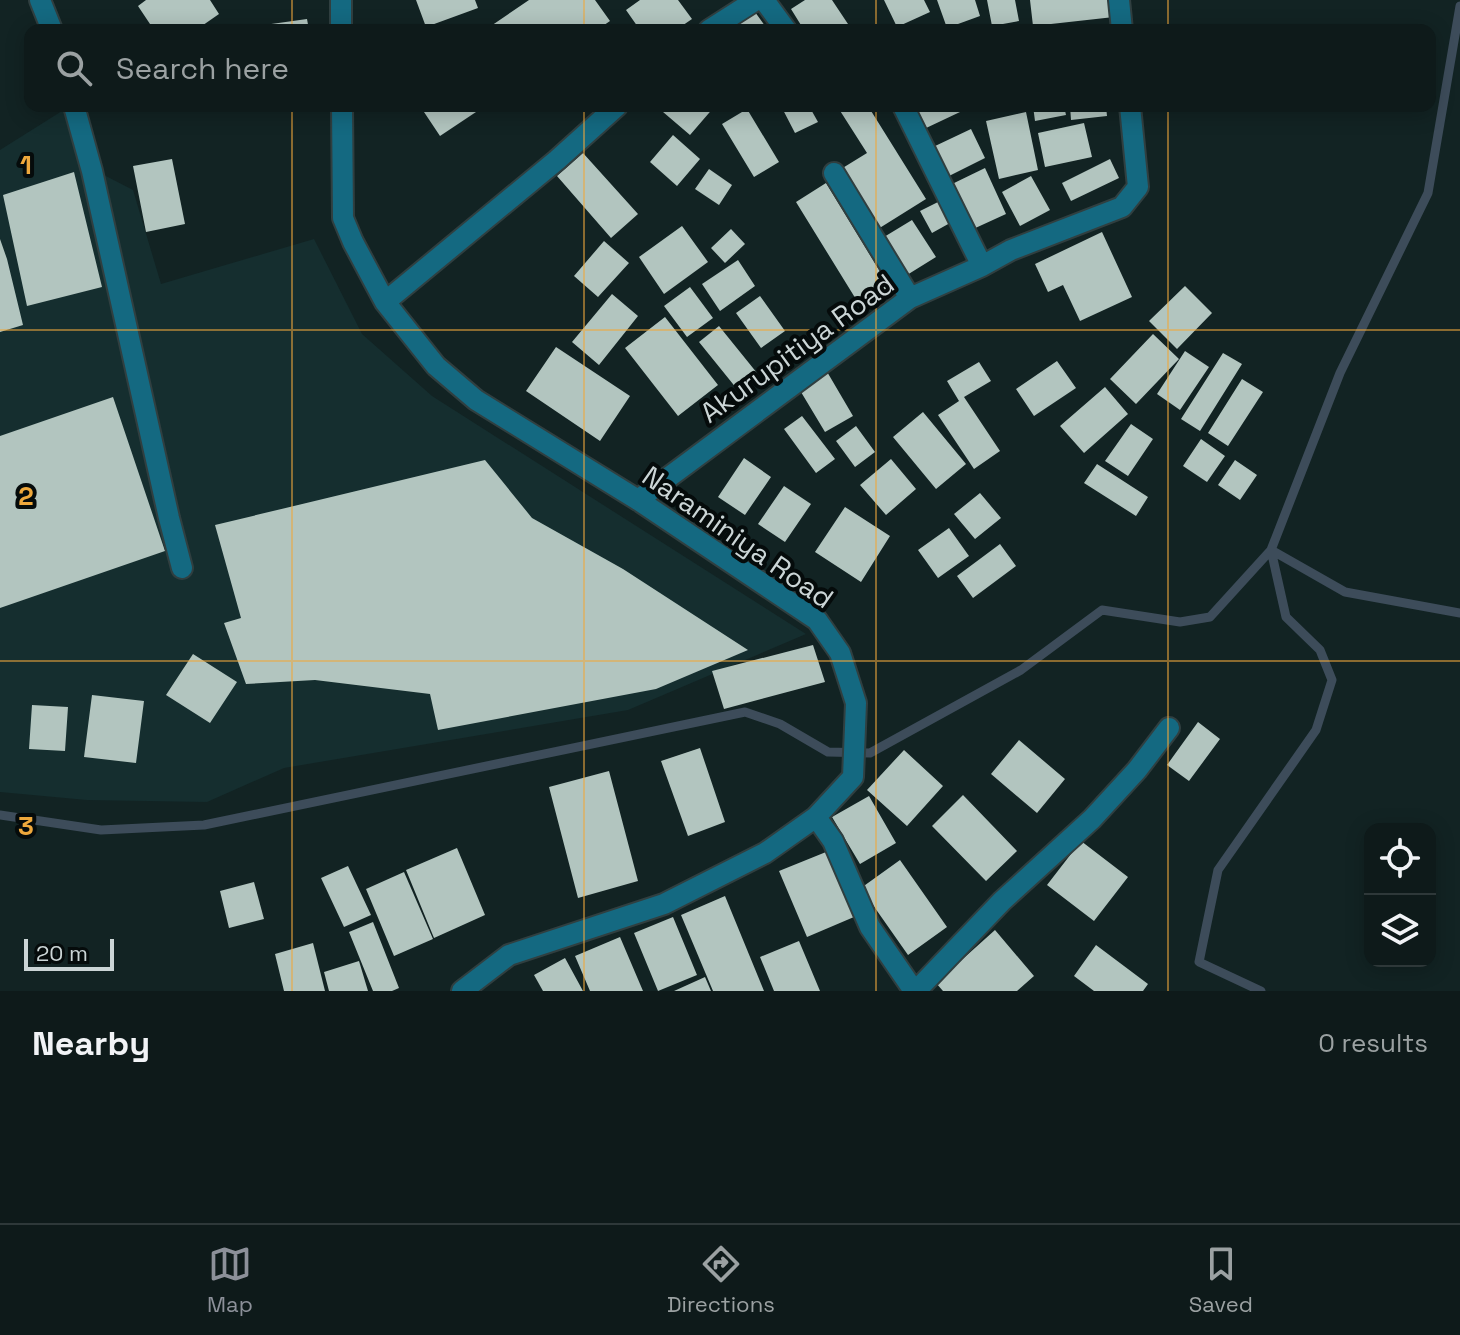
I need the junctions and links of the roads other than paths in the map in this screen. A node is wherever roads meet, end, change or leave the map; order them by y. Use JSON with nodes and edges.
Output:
{"nodes":[{"id":1,"x":40,"y":0,"type":"edge"},
{"id":2,"x":341,"y":0,"type":"edge"},
{"id":3,"x":756,"y":0,"type":"edge"},
{"id":4,"x":764,"y":0,"type":"edge"},
{"id":5,"x":1119,"y":0,"type":"edge"},
{"id":6,"x":50,"y":24,"type":"edge"},
{"id":7,"x":341,"y":24,"type":"edge"},
{"id":8,"x":718,"y":24,"type":"edge"},
{"id":9,"x":782,"y":24,"type":"edge"},
{"id":10,"x":1121,"y":24,"type":"edge"},
{"id":11,"x":76,"y":112,"type":"edge"},
{"id":12,"x":342,"y":112,"type":"edge"},
{"id":13,"x":610,"y":112,"type":"edge"},
{"id":14,"x":906,"y":112,"type":"edge"},
{"id":15,"x":1131,"y":112,"type":"edge"},
{"id":16,"x":834,"y":173,"type":"dead end"},
{"id":17,"x":982,"y":266,"type":"junction"},
{"id":18,"x":910,"y":298,"type":"junction"},
{"id":19,"x":385,"y":302,"type":"junction"},
{"id":20,"x":638,"y":500,"type":"junction"},
{"id":21,"x":182,"y":568,"type":"dead end"},
{"id":22,"x":1169,"y":728,"type":"dead end"},
{"id":23,"x":816,"y":817,"type":"junction"},
{"id":24,"x":462,"y":991,"type":"edge"},
{"id":25,"x":915,"y":991,"type":"edge"}],
"edges":[{"from":1,"to":6,"type":"street"},
{"from":2,"to":7,"type":"street"},
{"from":3,"to":8,"type":"street"},
{"from":4,"to":9,"type":"street"},
{"from":5,"to":10,"type":"street"},
{"from":11,"to":21,"type":"street"},
{"from":12,"to":19,"type":"street","name":"Naraminiya Road"},
{"from":13,"to":19,"type":"street"},
{"from":14,"to":17,"type":"street"},
{"from":15,"to":17,"type":"street","name":"Akurupitiya Road"},
{"from":16,"to":18,"type":"street"},
{"from":17,"to":18,"type":"street","name":"Akurupitiya Road"},
{"from":18,"to":20,"type":"street","name":"Akurupitiya Road"},
{"from":19,"to":20,"type":"street","name":"Naraminiya Road"},
{"from":20,"to":23,"type":"street","name":"Naraminiya Road"},
{"from":22,"to":25,"type":"street"},
{"from":23,"to":24,"type":"street","name":"Naraminiya Road"},
{"from":23,"to":25,"type":"street"}]}
